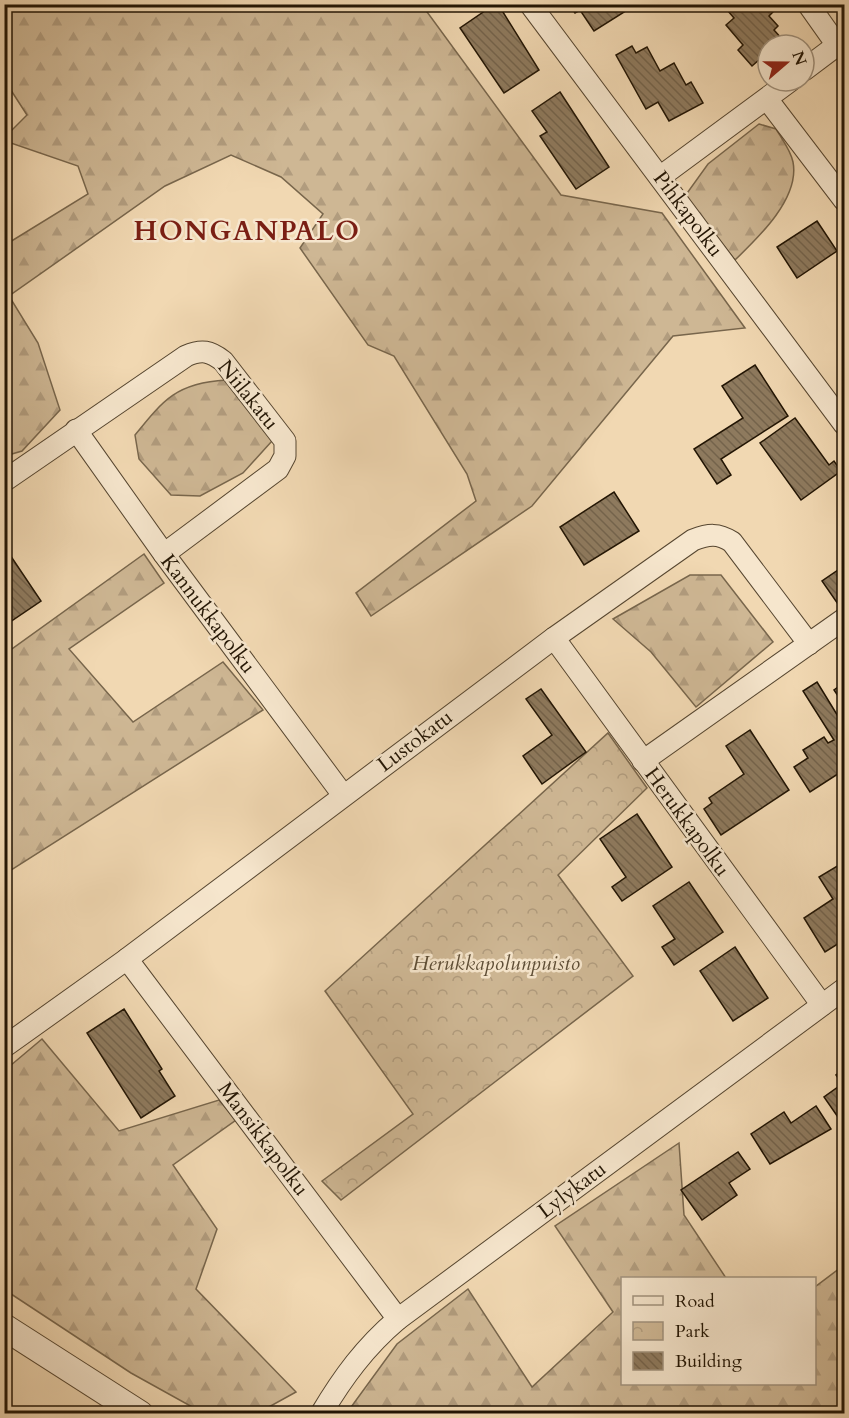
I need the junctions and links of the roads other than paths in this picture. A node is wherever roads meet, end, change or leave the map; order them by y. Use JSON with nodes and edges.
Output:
{"nodes":[{"id":1,"x":530,"y":4,"type":"edge"},
{"id":2,"x":808,"y":4,"type":"edge"},
{"id":3,"x":841,"y":43,"type":"edge"},
{"id":4,"x":816,"y":61,"type":"edge"},
{"id":5,"x":775,"y":93,"type":"edge"},
{"id":6,"x":767,"y":99,"type":"junction"},
{"id":7,"x":660,"y":177,"type":"junction"},
{"id":8,"x":844,"y":200,"type":"edge"},
{"id":9,"x":844,"y":424,"type":"edge"},
{"id":10,"x":76,"y":430,"type":"junction"},
{"id":11,"x":4,"y":481,"type":"edge"},
{"id":12,"x":164,"y":554,"type":"junction"},
{"id":13,"x":844,"y":619,"type":"edge"},
{"id":14,"x":554,"y":638,"type":"junction"},
{"id":15,"x":808,"y":644,"type":"junction"},
{"id":16,"x":643,"y":761,"type":"junction"},
{"id":17,"x":343,"y":795,"type":"junction"},
{"id":18,"x":127,"y":960,"type":"junction"},
{"id":19,"x":844,"y":989,"type":"edge"},
{"id":20,"x":822,"y":1005,"type":"junction"},
{"id":21,"x":6,"y":1043,"type":"edge"},
{"id":22,"x":398,"y":1319,"type":"junction"},
{"id":23,"x":4,"y":1327,"type":"edge"},
{"id":24,"x":140,"y":1413,"type":"edge"},
{"id":25,"x":321,"y":1413,"type":"edge"}],
"edges":[{"from":1,"to":7,"type":"street","name":"Pihkapolku"},
{"from":2,"to":3,"type":"street"},
{"from":3,"to":4,"type":"street"},
{"from":5,"to":6,"type":"street"},
{"from":6,"to":7,"type":"street"},
{"from":6,"to":8,"type":"street"},
{"from":7,"to":9,"type":"street","name":"Pihkapolku"},
{"from":10,"to":11,"type":"street","name":"Niilakatu"},
{"from":10,"to":12,"type":"street","name":"Kannukkapolku"},
{"from":10,"to":12,"type":"street","name":"Niilakatu"},
{"from":12,"to":17,"type":"street","name":"Kannukkapolku"},
{"from":13,"to":15,"type":"street"},
{"from":14,"to":15,"type":"street","name":"Lustokatu"},
{"from":14,"to":16,"type":"street","name":"Herukkapolku"},
{"from":14,"to":17,"type":"street","name":"Lustokatu"},
{"from":15,"to":16,"type":"street"},
{"from":16,"to":20,"type":"street","name":"Herukkapolku"},
{"from":17,"to":18,"type":"street","name":"Lustokatu"},
{"from":18,"to":21,"type":"street","name":"Lustokatu"},
{"from":18,"to":22,"type":"street","name":"Mansikkapolku"},
{"from":19,"to":20,"type":"street","name":"Lylykatu"},
{"from":20,"to":22,"type":"street","name":"Lylykatu"},
{"from":22,"to":25,"type":"street","name":"Lylykatu"},
{"from":23,"to":24,"type":"street"}]}
